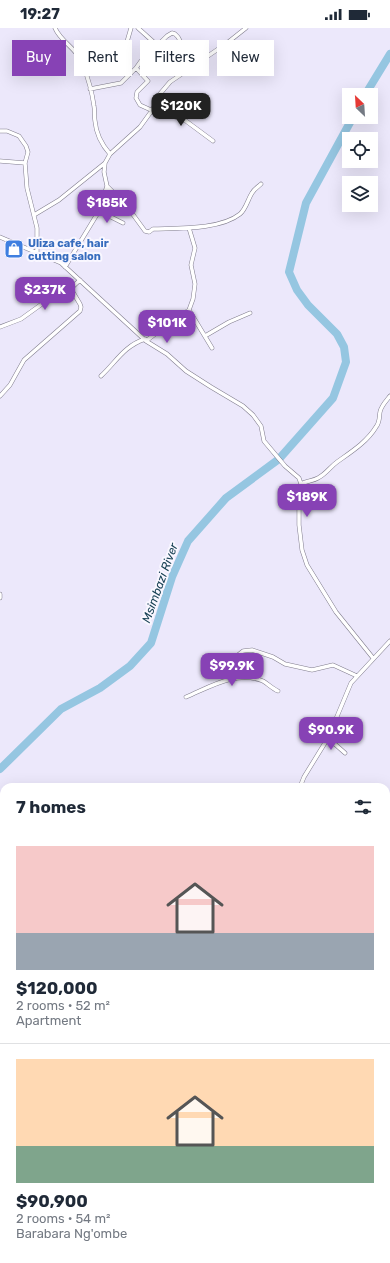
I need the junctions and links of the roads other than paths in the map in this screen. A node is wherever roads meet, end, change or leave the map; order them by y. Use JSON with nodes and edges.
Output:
{"nodes":[{"id":1,"x":56,"y":28,"type":"edge"},
{"id":2,"x":131,"y":28,"type":"edge"},
{"id":3,"x":138,"y":28,"type":"edge"},
{"id":4,"x":170,"y":28,"type":"edge"},
{"id":5,"x":246,"y":28,"type":"edge"},
{"id":6,"x":172,"y":33,"type":"junction"},
{"id":7,"x":128,"y":40,"type":"edge"},
{"id":8,"x":151,"y":40,"type":"edge"},
{"id":9,"x":163,"y":40,"type":"edge"},
{"id":10,"x":180,"y":40,"type":"edge"},
{"id":11,"x":74,"y":50,"type":"edge"},
{"id":12,"x":209,"y":55,"type":"edge"},
{"id":13,"x":140,"y":62,"type":"edge"},
{"id":14,"x":136,"y":68,"type":"junction"},
{"id":15,"x":86,"y":76,"type":"edge"},
{"id":16,"x":179,"y":76,"type":"edge"},
{"id":17,"x":90,"y":89,"type":"junction"},
{"id":18,"x":152,"y":109,"type":"junction"},
{"id":19,"x":0,"y":131,"type":"edge"},
{"id":20,"x":213,"y":141,"type":"dead end"},
{"id":21,"x":110,"y":154,"type":"junction"},
{"id":22,"x":0,"y":161,"type":"edge"},
{"id":23,"x":25,"y":163,"type":"junction"},
{"id":24,"x":105,"y":163,"type":"junction"},
{"id":25,"x":261,"y":184,"type":"dead end"},
{"id":26,"x":107,"y":186,"type":"junction"},
{"id":27,"x":98,"y":211,"type":"junction"},
{"id":28,"x":34,"y":215,"type":"junction"},
{"id":29,"x":123,"y":223,"type":"dead end"},
{"id":30,"x":189,"y":228,"type":"junction"},
{"id":31,"x":0,"y":237,"type":"edge"},
{"id":32,"x":37,"y":253,"type":"junction"},
{"id":33,"x":65,"y":267,"type":"junction"},
{"id":34,"x":80,"y":280,"type":"junction"},
{"id":35,"x":71,"y":289,"type":"junction"},
{"id":36,"x":189,"y":310,"type":"junction"},
{"id":37,"x":250,"y":313,"type":"dead end"},
{"id":38,"x":0,"y":327,"type":"edge"},
{"id":39,"x":205,"y":336,"type":"junction"},
{"id":40,"x":145,"y":340,"type":"junction"},
{"id":41,"x":212,"y":348,"type":"dead end"},
{"id":42,"x":101,"y":376,"type":"dead end"},
{"id":43,"x":0,"y":396,"type":"edge"},
{"id":44,"x":390,"y":396,"type":"edge"},
{"id":45,"x":301,"y":484,"type":"junction"},
{"id":46,"x":0,"y":594,"type":"edge"},
{"id":47,"x":0,"y":598,"type":"edge"},
{"id":48,"x":389,"y":642,"type":"edge"},
{"id":49,"x":373,"y":658,"type":"junction"},
{"id":50,"x":357,"y":676,"type":"junction"},
{"id":51,"x":226,"y":680,"type":"junction"},
{"id":52,"x":278,"y":692,"type":"dead end"},
{"id":53,"x":186,"y":697,"type":"dead end"},
{"id":54,"x":328,"y":738,"type":"junction"},
{"id":55,"x":344,"y":753,"type":"dead end"},
{"id":56,"x":302,"y":783,"type":"edge"}],
"edges":[{"from":1,"to":11,"type":"street"},
{"from":2,"to":7,"type":"street"},
{"from":3,"to":8,"type":"street"},
{"from":4,"to":6,"type":"street"},
{"from":5,"to":12,"type":"street"},
{"from":6,"to":9,"type":"street"},
{"from":6,"to":10,"type":"street"},
{"from":13,"to":14,"type":"street"},
{"from":14,"to":17,"type":"street"},
{"from":14,"to":18,"type":"street"},
{"from":15,"to":17,"type":"street"},
{"from":16,"to":18,"type":"street"},
{"from":17,"to":21,"type":"street"},
{"from":18,"to":20,"type":"street"},
{"from":18,"to":21,"type":"street"},
{"from":19,"to":23,"type":"street"},
{"from":21,"to":24,"type":"street"},
{"from":22,"to":23,"type":"street"},
{"from":23,"to":28,"type":"street"},
{"from":24,"to":26,"type":"street"},
{"from":24,"to":28,"type":"street"},
{"from":25,"to":30,"type":"street"},
{"from":26,"to":27,"type":"street"},
{"from":26,"to":30,"type":"street"},
{"from":27,"to":29,"type":"street"},
{"from":27,"to":33,"type":"street"},
{"from":28,"to":32,"type":"street"},
{"from":30,"to":36,"type":"street"},
{"from":31,"to":32,"type":"street"},
{"from":32,"to":33,"type":"street"},
{"from":33,"to":34,"type":"street"},
{"from":34,"to":35,"type":"street"},
{"from":34,"to":40,"type":"street"},
{"from":35,"to":38,"type":"street"},
{"from":35,"to":43,"type":"street"},
{"from":36,"to":39,"type":"street"},
{"from":36,"to":40,"type":"street"},
{"from":37,"to":39,"type":"street"},
{"from":39,"to":41,"type":"street"},
{"from":40,"to":42,"type":"street"},
{"from":40,"to":45,"type":"street"},
{"from":44,"to":45,"type":"street"},
{"from":45,"to":49,"type":"street"},
{"from":46,"to":47,"type":"street"},
{"from":48,"to":49,"type":"street"},
{"from":49,"to":50,"type":"street"},
{"from":50,"to":51,"type":"street"},
{"from":50,"to":54,"type":"street"},
{"from":51,"to":52,"type":"street"},
{"from":51,"to":53,"type":"street"},
{"from":54,"to":55,"type":"street"},
{"from":54,"to":56,"type":"street"}]}
